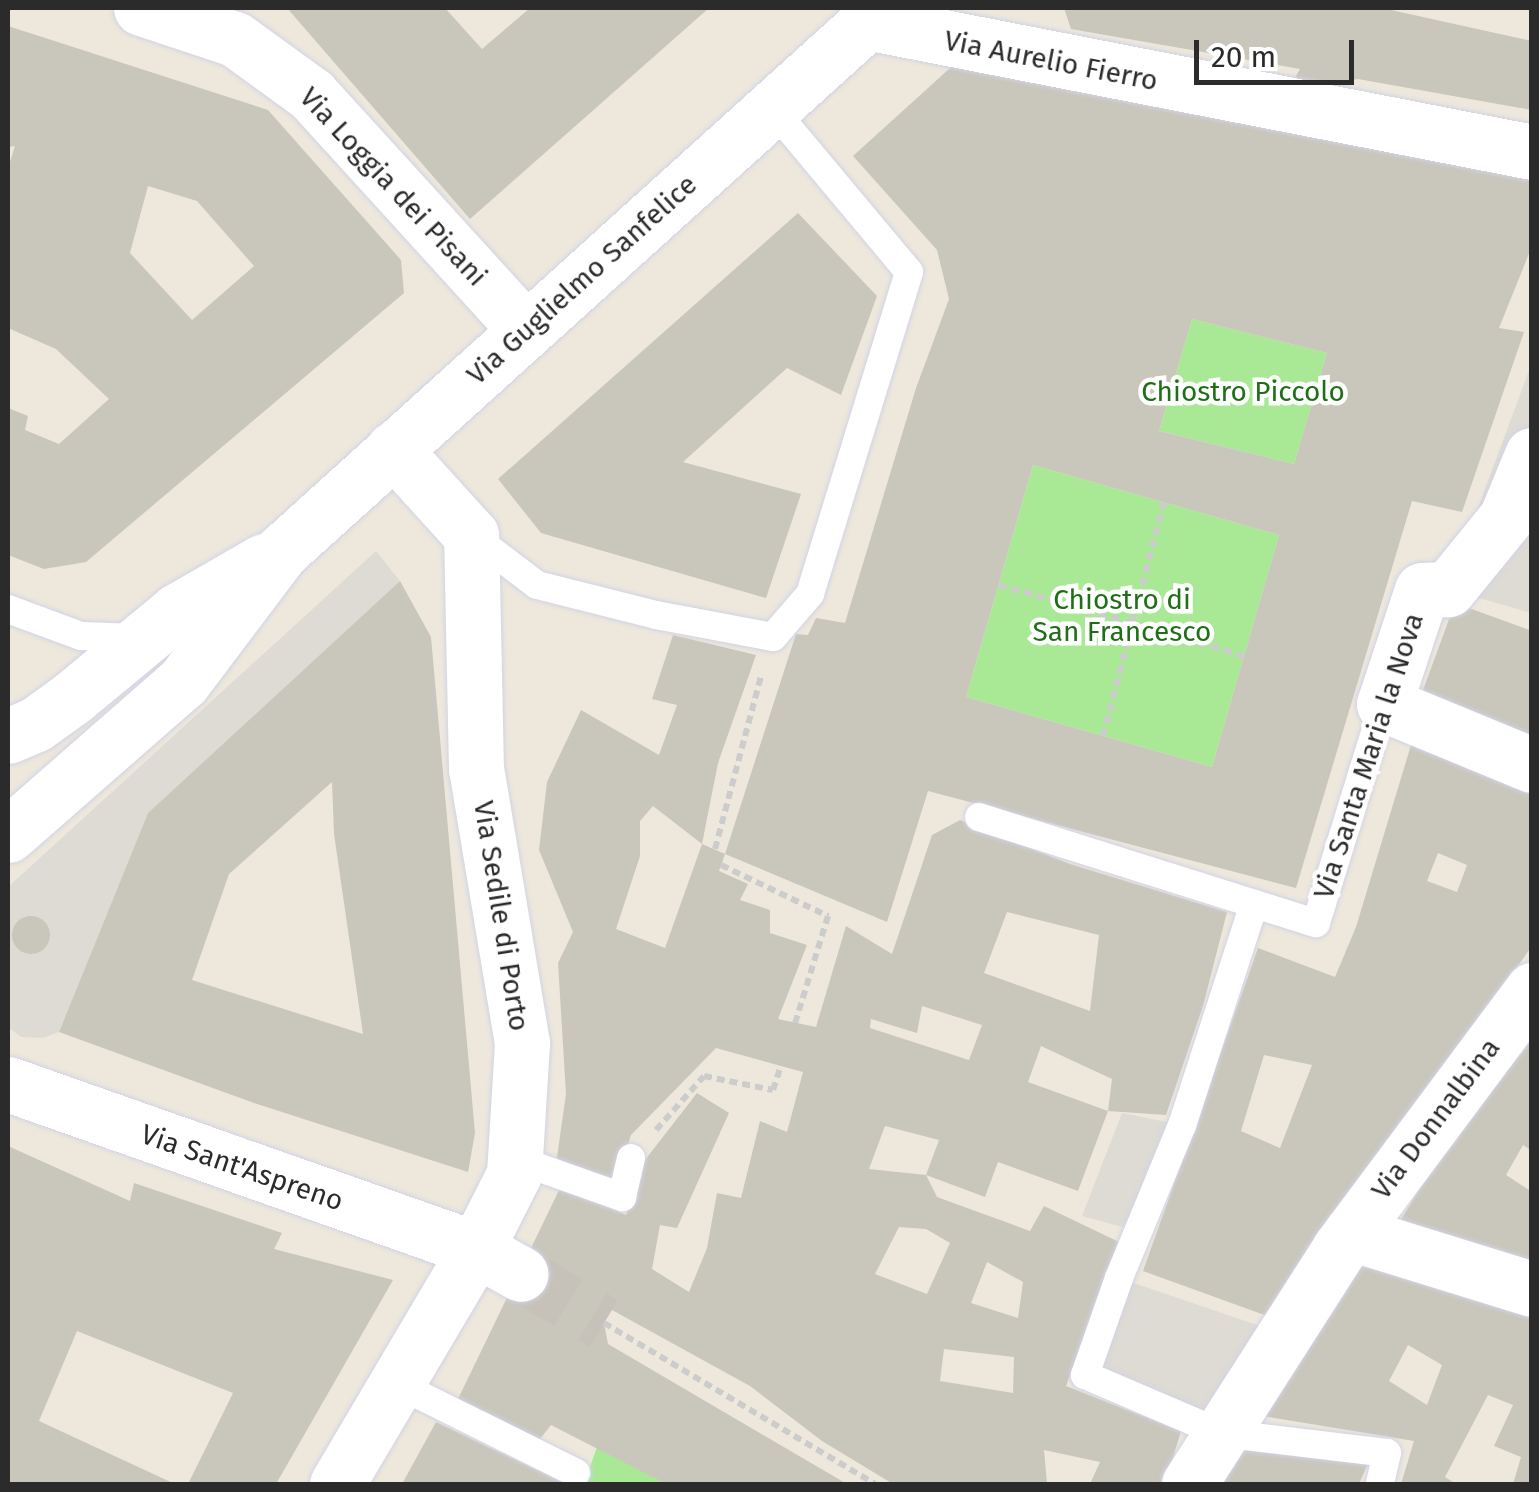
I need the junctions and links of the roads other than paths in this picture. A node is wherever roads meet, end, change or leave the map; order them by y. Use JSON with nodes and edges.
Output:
{"nodes":[{"id":1,"x":141,"y":8,"type":"edge"},
{"id":2,"x":875,"y":15,"type":"edge"},
{"id":3,"x":244,"y":23,"type":"edge"},
{"id":4,"x":772,"y":108,"type":"junction"},
{"id":5,"x":1532,"y":152,"type":"edge"},
{"id":6,"x":526,"y":330,"type":"junction"},
{"id":7,"x":394,"y":449,"type":"junction"},
{"id":8,"x":1532,"y":455,"type":"edge"},
{"id":9,"x":471,"y":535,"type":"junction"},
{"id":10,"x":281,"y":552,"type":"junction"},
{"id":11,"x":8,"y":609,"type":"edge"},
{"id":12,"x":138,"y":638,"type":"junction"},
{"id":13,"x":1384,"y":704,"type":"junction"},
{"id":14,"x":17,"y":729,"type":"edge"},
{"id":15,"x":1532,"y":765,"type":"edge"},
{"id":16,"x":979,"y":817,"type":"dead end"},
{"id":17,"x":8,"y":834,"type":"edge"},
{"id":18,"x":1254,"y":904,"type":"junction"},
{"id":19,"x":1532,"y":990,"type":"edge"},
{"id":20,"x":8,"y":1084,"type":"edge"},
{"id":21,"x":631,"y":1158,"type":"road end"},
{"id":22,"x":515,"y":1159,"type":"junction"},
{"id":23,"x":1346,"y":1240,"type":"junction"},
{"id":24,"x":499,"y":1262,"type":"junction"},
{"id":25,"x":1532,"y":1288,"type":"edge"},
{"id":26,"x":397,"y":1384,"type":"junction"},
{"id":27,"x":1220,"y":1433,"type":"junction"},
{"id":28,"x":576,"y":1472,"type":"dead end"},
{"id":29,"x":337,"y":1484,"type":"edge"},
{"id":30,"x":1189,"y":1484,"type":"edge"},
{"id":31,"x":1380,"y":1484,"type":"edge"}],
"edges":[{"from":1,"to":3,"type":"street","name":"Via Loggia dei Pisani"},
{"from":2,"to":4,"type":"street","name":"Via Guglielmo Sanfelice"},
{"from":2,"to":5,"type":"street","name":"Via Aurelio Fierro"},
{"from":3,"to":6,"type":"street","name":"Via Loggia dei Pisani"},
{"from":4,"to":6,"type":"street","name":"Via Guglielmo Sanfelice"},
{"from":4,"to":9,"type":"lane"},
{"from":6,"to":7,"type":"street","name":"Via Guglielmo Sanfelice"},
{"from":7,"to":9,"type":"street"},
{"from":7,"to":10,"type":"street","name":"Via Guglielmo Sanfelice"},
{"from":8,"to":13,"type":"street","name":"Via Santa Maria la Nova"},
{"from":9,"to":22,"type":"street","name":"Via Sedile di Porto"},
{"from":10,"to":12,"type":"street"},
{"from":10,"to":17,"type":"street"},
{"from":11,"to":12,"type":"lane"},
{"from":12,"to":14,"type":"street"},
{"from":13,"to":15,"type":"street"},
{"from":13,"to":18,"type":"lane","name":"Via Santa Maria la Nova"},
{"from":16,"to":18,"type":"lane"},
{"from":18,"to":27,"type":"lane"},
{"from":19,"to":23,"type":"street","name":"Via Donnalbina"},
{"from":20,"to":24,"type":"street","name":"Via Sant'Aspreno"},
{"from":21,"to":22,"type":"lane"},
{"from":22,"to":24,"type":"street","name":"Via Sedile di Porto"},
{"from":23,"to":25,"type":"street"},
{"from":23,"to":27,"type":"street","name":"Via Donnalbina"},
{"from":24,"to":26,"type":"street","name":"Via Sedile di Porto"},
{"from":26,"to":28,"type":"lane"},
{"from":26,"to":29,"type":"street","name":"Via Sedile di Porto"},
{"from":27,"to":30,"type":"street","name":"Via Donnalbina"},
{"from":27,"to":31,"type":"lane"}]}
